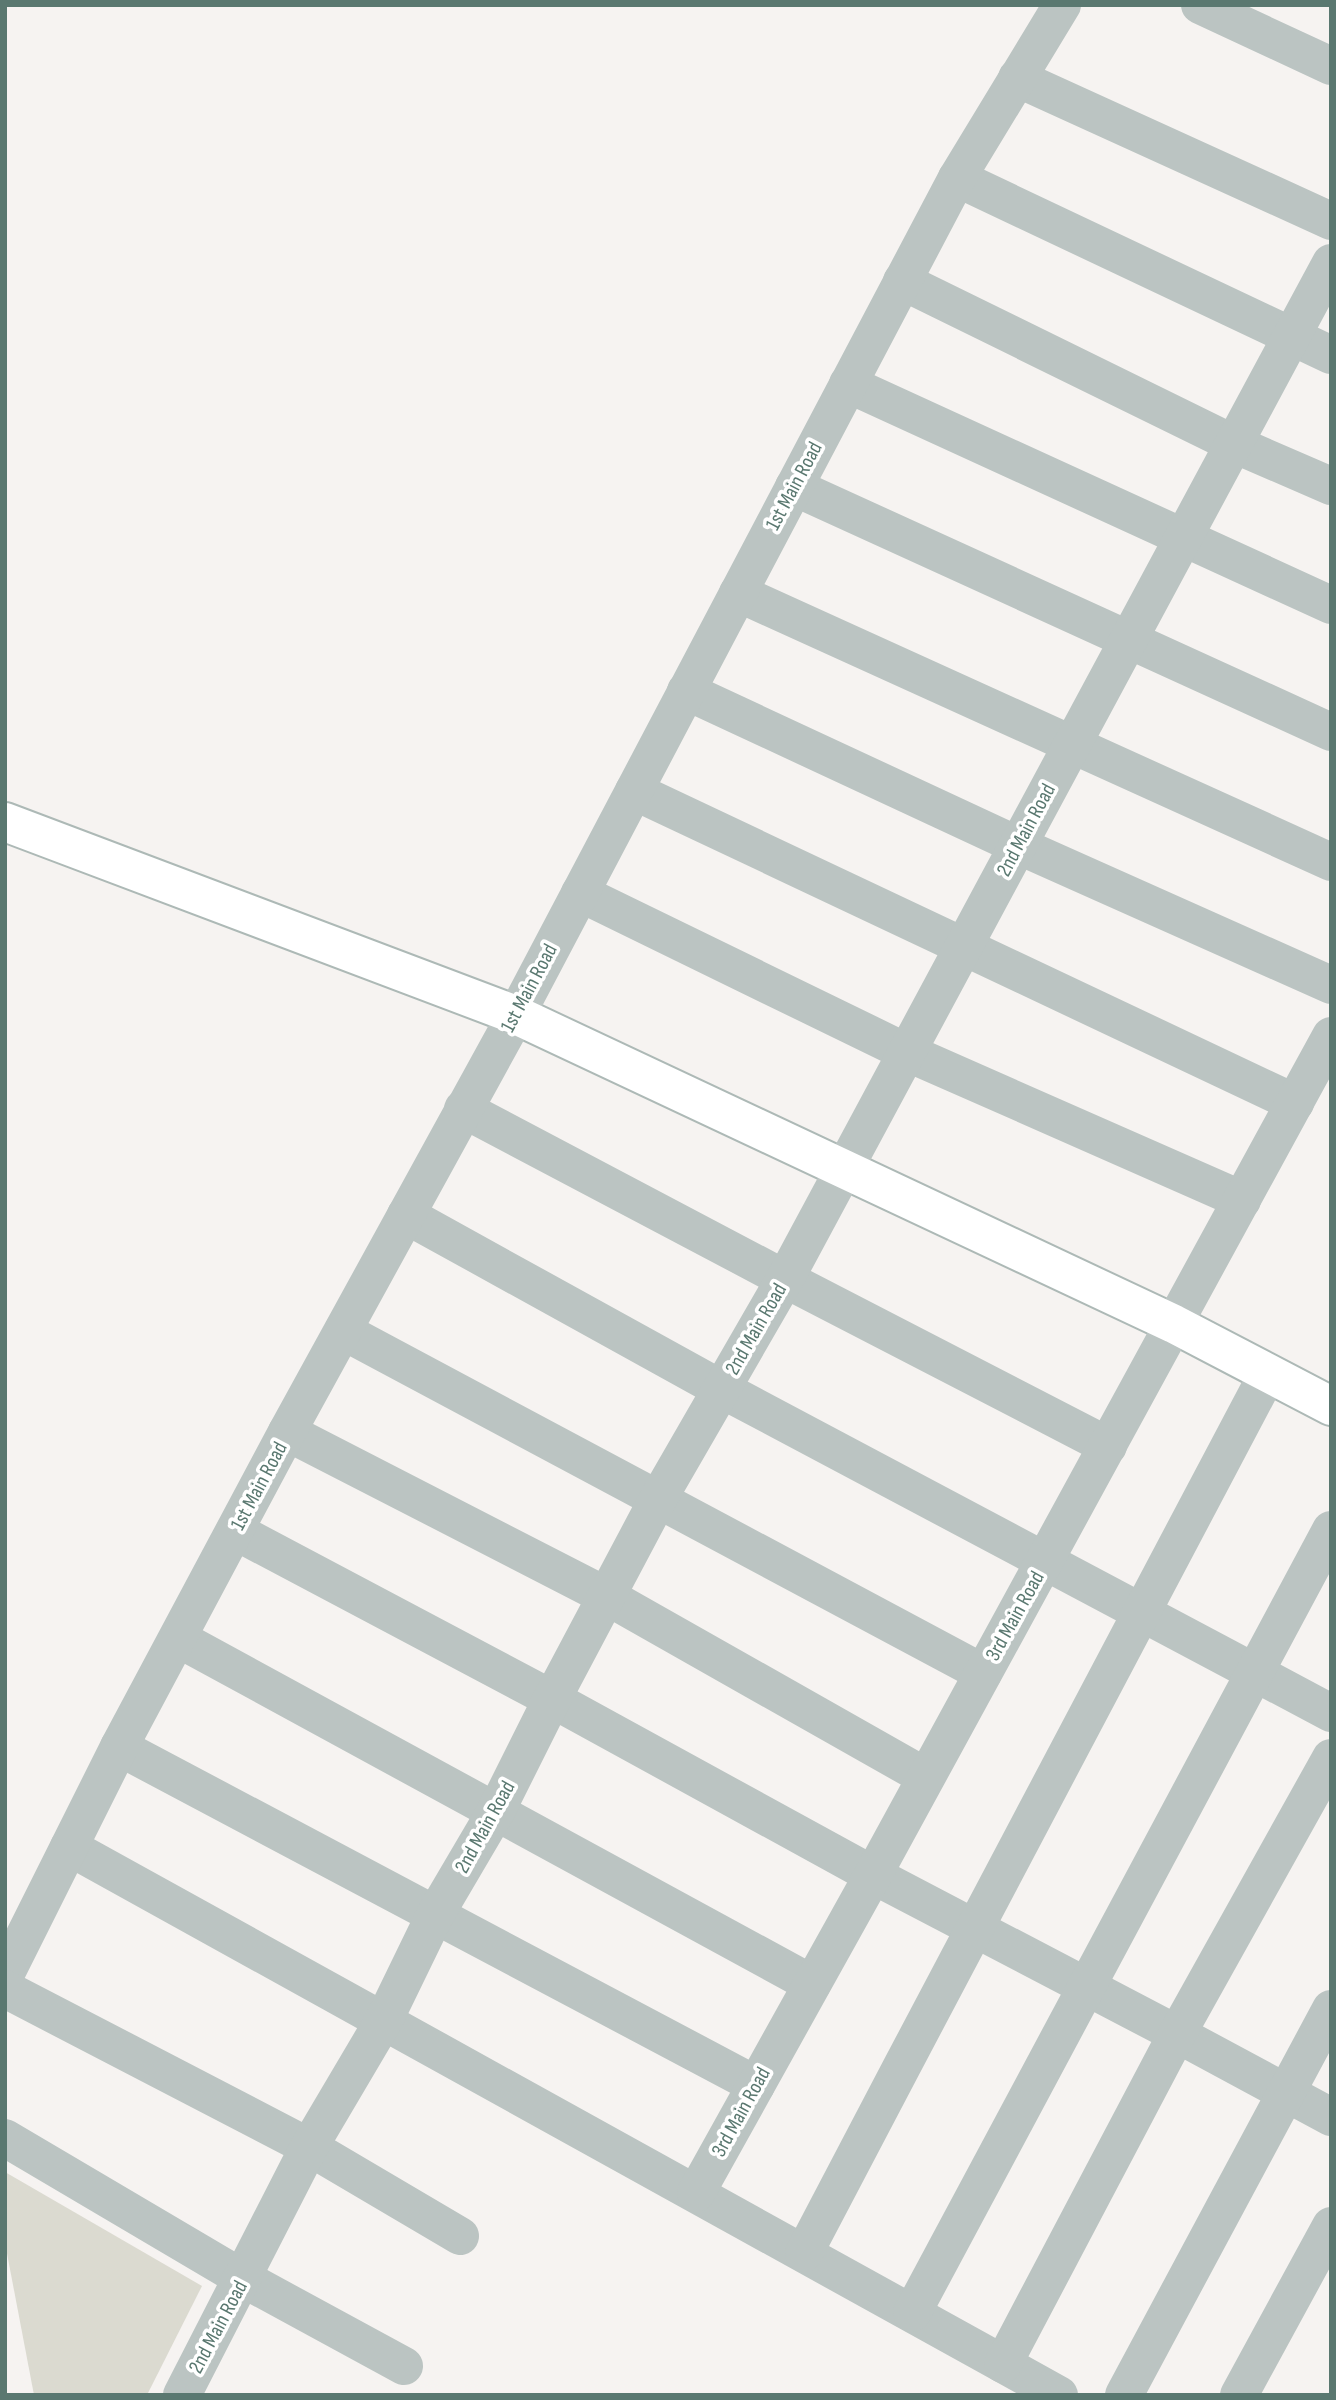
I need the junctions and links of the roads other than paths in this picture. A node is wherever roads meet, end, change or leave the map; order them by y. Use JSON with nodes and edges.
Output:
{"nodes":[{"id":1,"x":1062,"y":5,"type":"edge"},
{"id":2,"x":1200,"y":5,"type":"edge"},
{"id":3,"x":1331,"y":66,"type":"edge"},
{"id":4,"x":1017,"y":78,"type":"junction"},
{"id":5,"x":957,"y":178,"type":"junction"},
{"id":6,"x":1331,"y":221,"type":"edge"},
{"id":7,"x":1331,"y":263,"type":"edge"},
{"id":8,"x":902,"y":281,"type":"junction"},
{"id":9,"x":1291,"y":337,"type":"junction"},
{"id":10,"x":1331,"y":355,"type":"edge"},
{"id":11,"x":848,"y":384,"type":"junction"},
{"id":12,"x":1234,"y":444,"type":"junction"},
{"id":13,"x":1331,"y":486,"type":"edge"},
{"id":14,"x":794,"y":487,"type":"junction"},
{"id":15,"x":1183,"y":537,"type":"junction"},
{"id":16,"x":738,"y":593,"type":"junction"},
{"id":17,"x":1331,"y":605,"type":"edge"},
{"id":18,"x":1128,"y":641,"type":"junction"},
{"id":19,"x":686,"y":691,"type":"junction"},
{"id":20,"x":1331,"y":732,"type":"edge"},
{"id":21,"x":1072,"y":744,"type":"junction"},
{"id":22,"x":634,"y":791,"type":"junction"},
{"id":23,"x":5,"y":822,"type":"edge"},
{"id":24,"x":1017,"y":845,"type":"junction"},
{"id":25,"x":1331,"y":862,"type":"edge"},
{"id":26,"x":580,"y":893,"type":"junction"},
{"id":27,"x":963,"y":946,"type":"junction"},
{"id":28,"x":1331,"y":985,"type":"edge"},
{"id":29,"x":516,"y":1015,"type":"junction"},
{"id":30,"x":1331,"y":1037,"type":"edge"},
{"id":31,"x":906,"y":1052,"type":"junction"},
{"id":32,"x":1295,"y":1102,"type":"junction"},
{"id":33,"x":463,"y":1109,"type":"junction"},
{"id":34,"x":844,"y":1169,"type":"junction"},
{"id":35,"x":1242,"y":1200,"type":"junction"},
{"id":36,"x":406,"y":1215,"type":"junction"},
{"id":37,"x":785,"y":1279,"type":"junction"},
{"id":38,"x":1174,"y":1324,"type":"junction"},
{"id":39,"x":343,"y":1331,"type":"junction"},
{"id":40,"x":1268,"y":1373,"type":"junction"},
{"id":41,"x":721,"y":1389,"type":"junction"},
{"id":42,"x":1331,"y":1406,"type":"edge"},
{"id":43,"x":287,"y":1432,"type":"junction"},
{"id":44,"x":1108,"y":1446,"type":"junction"},
{"id":45,"x":658,"y":1499,"type":"junction"},
{"id":46,"x":1331,"y":1530,"type":"edge"},
{"id":47,"x":235,"y":1531,"type":"junction"},
{"id":48,"x":1045,"y":1561,"type":"junction"},
{"id":49,"x":608,"y":1597,"type":"junction"},
{"id":50,"x":1143,"y":1614,"type":"junction"},
{"id":51,"x":178,"y":1639,"type":"junction"},
{"id":52,"x":1255,"y":1672,"type":"junction"},
{"id":53,"x":983,"y":1673,"type":"junction"},
{"id":54,"x":552,"y":1699,"type":"junction"},
{"id":55,"x":1331,"y":1713,"type":"edge"},
{"id":56,"x":119,"y":1747,"type":"junction"},
{"id":57,"x":1331,"y":1758,"type":"edge"},
{"id":58,"x":926,"y":1777,"type":"junction"},
{"id":59,"x":495,"y":1813,"type":"junction"},
{"id":60,"x":69,"y":1847,"type":"junction"},
{"id":61,"x":873,"y":1875,"type":"junction"},
{"id":62,"x":435,"y":1915,"type":"junction"},
{"id":63,"x":973,"y":1928,"type":"junction"},
{"id":64,"x":5,"y":1975,"type":"edge"},
{"id":65,"x":812,"y":1984,"type":"junction"},
{"id":66,"x":1086,"y":1987,"type":"junction"},
{"id":67,"x":5,"y":1989,"type":"edge"},
{"id":68,"x":1331,"y":2009,"type":"edge"},
{"id":69,"x":384,"y":2020,"type":"junction"},
{"id":70,"x":1177,"y":2034,"type":"junction"},
{"id":71,"x":756,"y":2085,"type":"junction"},
{"id":72,"x":1287,"y":2094,"type":"junction"},
{"id":73,"x":1331,"y":2117,"type":"edge"},
{"id":74,"x":5,"y":2138,"type":"edge"},
{"id":75,"x":309,"y":2147,"type":"junction"},
{"id":76,"x":696,"y":2193,"type":"junction"},
{"id":77,"x":1331,"y":2226,"type":"edge"},
{"id":78,"x":460,"y":2236,"type":"dead end"},
{"id":79,"x":804,"y":2253,"type":"junction"},
{"id":80,"x":244,"y":2279,"type":"junction"},
{"id":81,"x":912,"y":2313,"type":"junction"},
{"id":82,"x":1003,"y":2364,"type":"junction"},
{"id":83,"x":404,"y":2366,"type":"dead end"},
{"id":84,"x":182,"y":2395,"type":"edge"},
{"id":85,"x":1059,"y":2395,"type":"edge"},
{"id":86,"x":1124,"y":2395,"type":"edge"},
{"id":87,"x":1239,"y":2395,"type":"edge"}],
"edges":[{"from":1,"to":4,"type":"street","name":"1st Main Road"},
{"from":2,"to":3,"type":"street"},
{"from":4,"to":5,"type":"street","name":"1st Main Road"},
{"from":4,"to":6,"type":"street"},
{"from":5,"to":8,"type":"street","name":"1st Main Road"},
{"from":5,"to":9,"type":"street"},
{"from":7,"to":9,"type":"street","name":"2nd Main Road"},
{"from":8,"to":11,"type":"street","name":"1st Main Road"},
{"from":8,"to":12,"type":"street"},
{"from":9,"to":10,"type":"street"},
{"from":9,"to":12,"type":"street","name":"2nd Main Road"},
{"from":11,"to":14,"type":"street","name":"1st Main Road"},
{"from":11,"to":15,"type":"street"},
{"from":12,"to":13,"type":"street"},
{"from":12,"to":15,"type":"street","name":"2nd Main Road"},
{"from":14,"to":16,"type":"street","name":"1st Main Road"},
{"from":14,"to":18,"type":"street"},
{"from":15,"to":17,"type":"street"},
{"from":15,"to":18,"type":"street","name":"2nd Main Road"},
{"from":16,"to":19,"type":"street","name":"1st Main Road"},
{"from":16,"to":21,"type":"street"},
{"from":18,"to":20,"type":"street"},
{"from":18,"to":21,"type":"street","name":"2nd Main Road"},
{"from":19,"to":22,"type":"street","name":"1st Main Road"},
{"from":19,"to":24,"type":"street"},
{"from":21,"to":24,"type":"street","name":"2nd Main Road"},
{"from":21,"to":25,"type":"street"},
{"from":22,"to":26,"type":"street","name":"1st Main Road"},
{"from":22,"to":27,"type":"street"},
{"from":23,"to":29,"type":"street"},
{"from":24,"to":27,"type":"street","name":"2nd Main Road"},
{"from":24,"to":28,"type":"street"},
{"from":26,"to":29,"type":"street","name":"1st Main Road"},
{"from":26,"to":31,"type":"street"},
{"from":27,"to":31,"type":"street","name":"2nd Main Road"},
{"from":27,"to":32,"type":"street"},
{"from":29,"to":33,"type":"street","name":"1st Main Road"},
{"from":29,"to":34,"type":"street"},
{"from":30,"to":32,"type":"street","name":"3rd Main Road"},
{"from":31,"to":34,"type":"street","name":"2nd Main Road"},
{"from":31,"to":35,"type":"street"},
{"from":32,"to":35,"type":"street","name":"3rd Main Road"},
{"from":33,"to":36,"type":"street","name":"1st Main Road"},
{"from":33,"to":37,"type":"street"},
{"from":34,"to":37,"type":"street","name":"2nd Main Road"},
{"from":34,"to":38,"type":"street"},
{"from":35,"to":38,"type":"street","name":"3rd Main Road"},
{"from":36,"to":39,"type":"street","name":"1st Main Road"},
{"from":36,"to":41,"type":"street"},
{"from":37,"to":41,"type":"street","name":"2nd Main Road"},
{"from":37,"to":44,"type":"street"},
{"from":38,"to":40,"type":"street"},
{"from":38,"to":44,"type":"street","name":"3rd Main Road"},
{"from":39,"to":43,"type":"street","name":"1st Main Road"},
{"from":39,"to":45,"type":"street"},
{"from":40,"to":42,"type":"street"},
{"from":40,"to":50,"type":"street"},
{"from":41,"to":45,"type":"street","name":"2nd Main Road"},
{"from":41,"to":48,"type":"street"},
{"from":43,"to":47,"type":"street","name":"1st Main Road"},
{"from":43,"to":49,"type":"street"},
{"from":44,"to":48,"type":"street","name":"3rd Main Road"},
{"from":45,"to":49,"type":"street","name":"2nd Main Road"},
{"from":45,"to":53,"type":"street"},
{"from":46,"to":52,"type":"street"},
{"from":47,"to":51,"type":"street","name":"1st Main Road"},
{"from":47,"to":54,"type":"street"},
{"from":48,"to":50,"type":"street"},
{"from":48,"to":53,"type":"street","name":"3rd Main Road"},
{"from":49,"to":54,"type":"street","name":"2nd Main Road"},
{"from":49,"to":58,"type":"street"},
{"from":50,"to":52,"type":"street"},
{"from":50,"to":63,"type":"street"},
{"from":51,"to":56,"type":"street","name":"1st Main Road"},
{"from":51,"to":59,"type":"street"},
{"from":52,"to":55,"type":"street"},
{"from":52,"to":66,"type":"street"},
{"from":53,"to":58,"type":"street","name":"3rd Main Road"},
{"from":54,"to":59,"type":"street","name":"2nd Main Road"},
{"from":54,"to":61,"type":"street"},
{"from":56,"to":60,"type":"street","name":"1st Main Road"},
{"from":56,"to":62,"type":"street"},
{"from":57,"to":70,"type":"street"},
{"from":58,"to":61,"type":"street","name":"3rd Main Road"},
{"from":59,"to":62,"type":"street","name":"2nd Main Road"},
{"from":59,"to":65,"type":"street"},
{"from":60,"to":64,"type":"street","name":"1st Main Road"},
{"from":60,"to":69,"type":"street"},
{"from":61,"to":63,"type":"street"},
{"from":61,"to":65,"type":"street","name":"3rd Main Road"},
{"from":62,"to":69,"type":"street","name":"2nd Main Road"},
{"from":62,"to":71,"type":"street"},
{"from":63,"to":66,"type":"street"},
{"from":63,"to":79,"type":"street"},
{"from":65,"to":71,"type":"street","name":"3rd Main Road"},
{"from":66,"to":70,"type":"street"},
{"from":66,"to":81,"type":"street"},
{"from":67,"to":75,"type":"street"},
{"from":68,"to":72,"type":"street"},
{"from":69,"to":75,"type":"street","name":"2nd Main Road"},
{"from":69,"to":76,"type":"street"},
{"from":70,"to":72,"type":"street"},
{"from":70,"to":82,"type":"street"},
{"from":71,"to":76,"type":"street","name":"3rd Main Road"},
{"from":72,"to":73,"type":"street"},
{"from":72,"to":86,"type":"street"},
{"from":74,"to":80,"type":"street"},
{"from":75,"to":78,"type":"street"},
{"from":75,"to":80,"type":"street","name":"2nd Main Road"},
{"from":76,"to":79,"type":"street"},
{"from":77,"to":87,"type":"street"},
{"from":79,"to":81,"type":"street"},
{"from":80,"to":83,"type":"street"},
{"from":80,"to":84,"type":"street","name":"2nd Main Road"},
{"from":81,"to":82,"type":"street"},
{"from":82,"to":85,"type":"street"}]}
